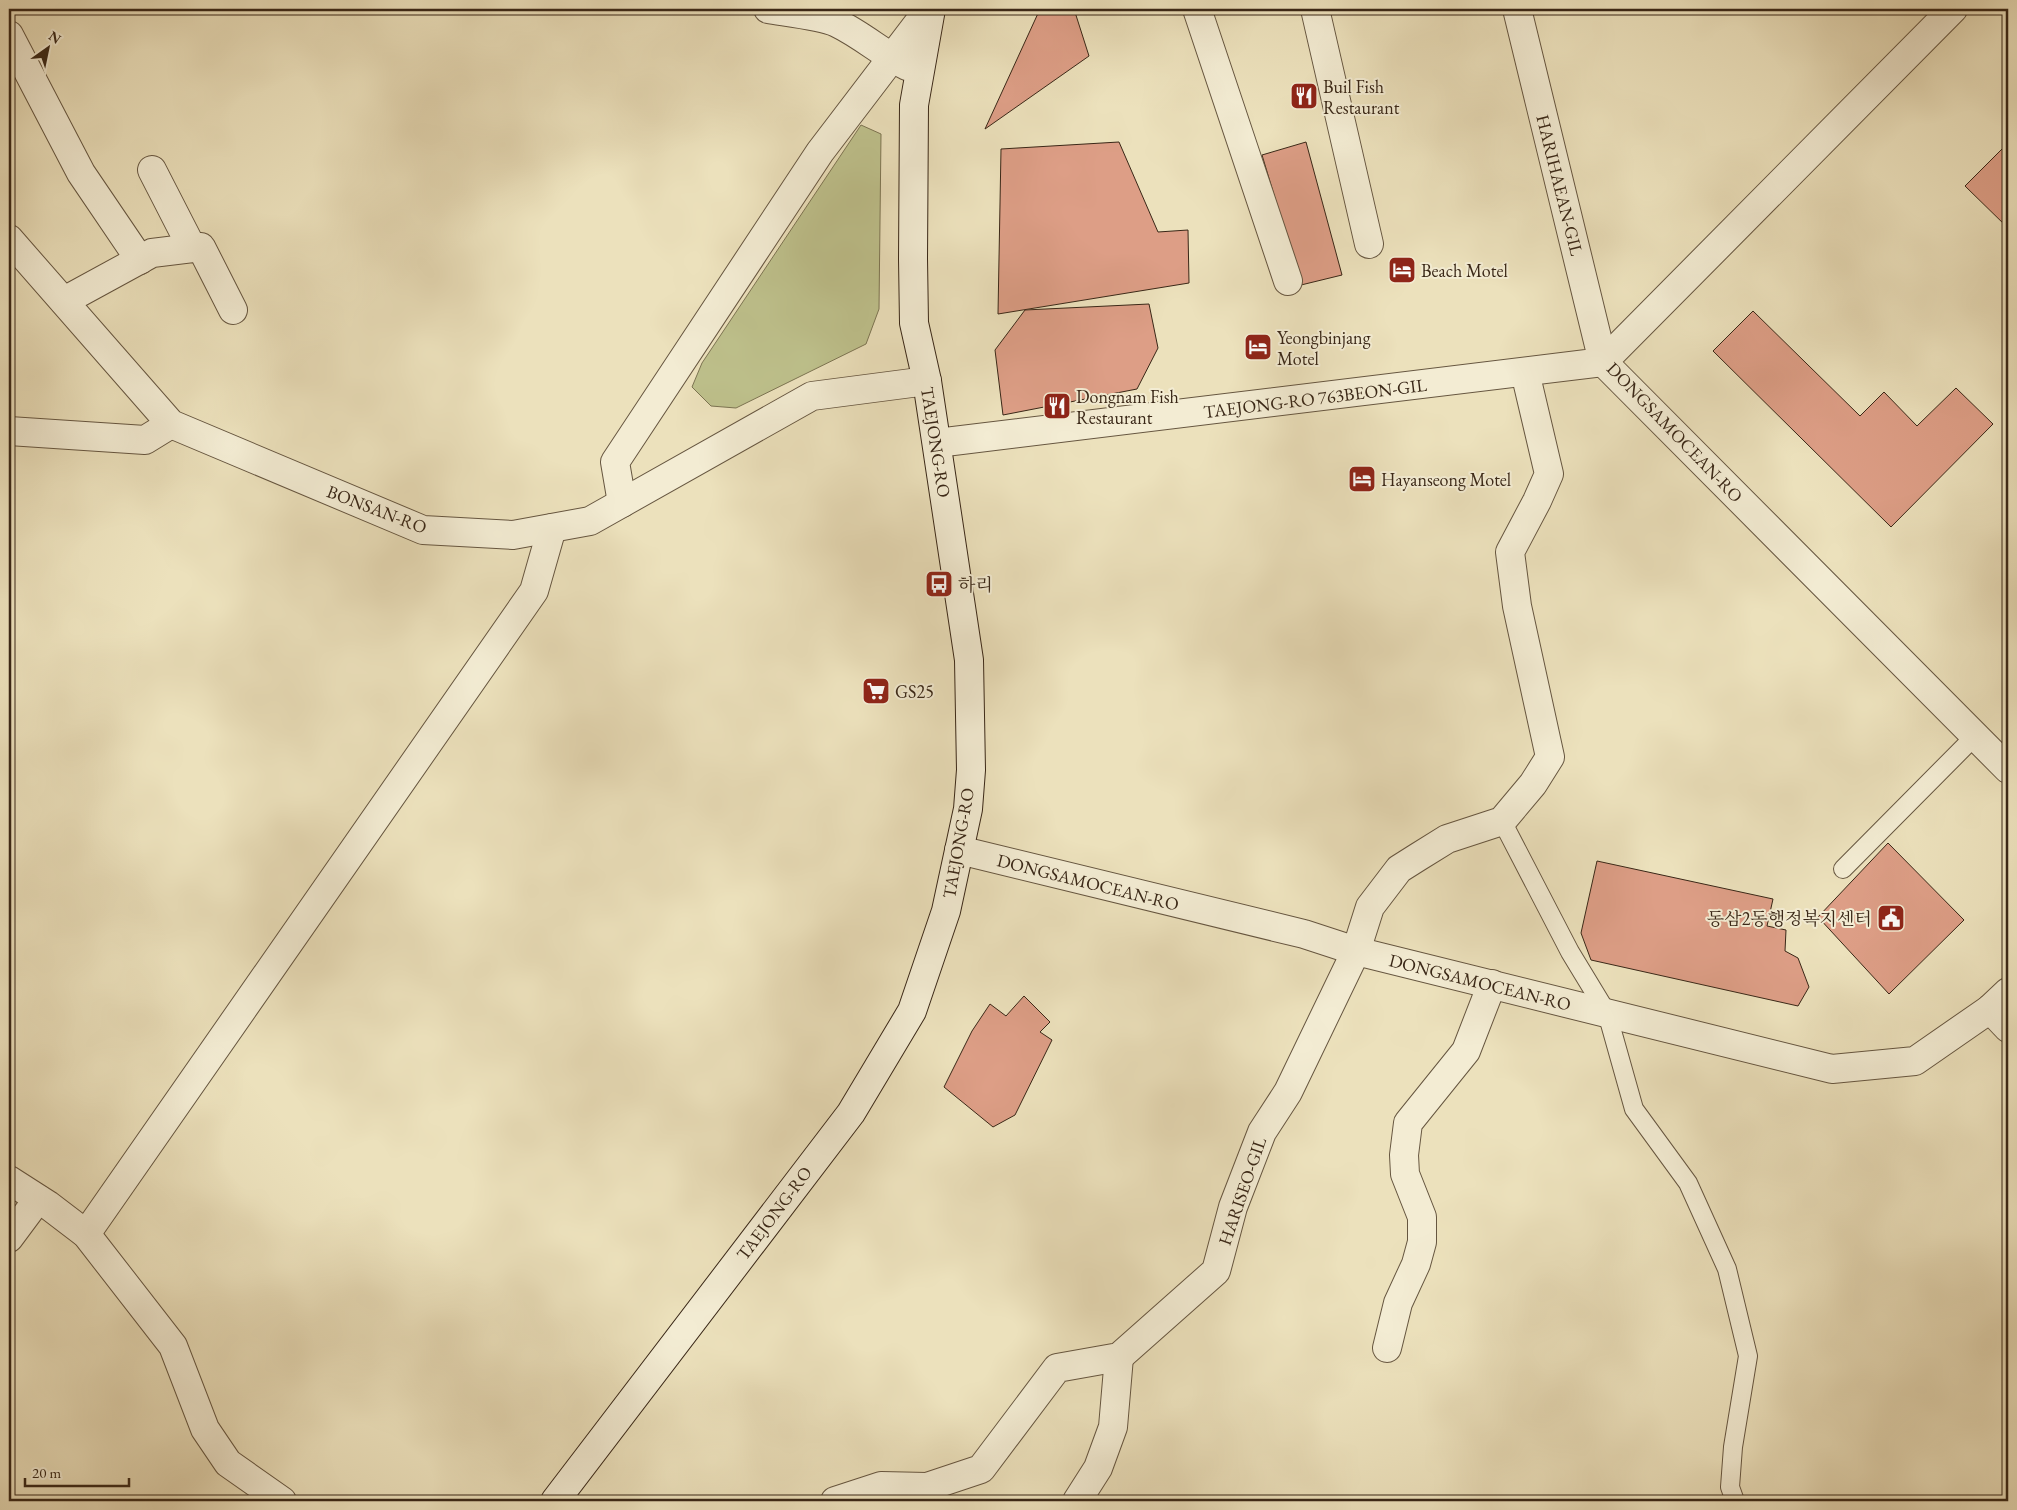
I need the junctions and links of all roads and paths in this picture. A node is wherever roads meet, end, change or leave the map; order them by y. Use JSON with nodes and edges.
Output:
{"nodes":[{"id":1,"x":768,"y":9,"type":"edge"},
{"id":2,"x":930,"y":9,"type":"edge"},
{"id":3,"x":1197,"y":9,"type":"edge"},
{"id":4,"x":1315,"y":9,"type":"edge"},
{"id":5,"x":1517,"y":9,"type":"edge"},
{"id":6,"x":1953,"y":9,"type":"edge"},
{"id":7,"x":9,"y":35,"type":"edge"},
{"id":8,"x":891,"y":58,"type":"junction"},
{"id":9,"x":920,"y":72,"type":"junction"},
{"id":10,"x":152,"y":170,"type":"dead end"},
{"id":11,"x":9,"y":239,"type":"edge"},
{"id":12,"x":1369,"y":244,"type":"dead end"},
{"id":13,"x":192,"y":248,"type":"junction"},
{"id":14,"x":140,"y":260,"type":"junction"},
{"id":15,"x":1288,"y":281,"type":"dead end"},
{"id":16,"x":64,"y":301,"type":"junction"},
{"id":17,"x":233,"y":310,"type":"dead end"},
{"id":18,"x":1603,"y":362,"type":"junction"},
{"id":19,"x":1525,"y":372,"type":"junction"},
{"id":20,"x":927,"y":381,"type":"junction"},
{"id":21,"x":171,"y":424,"type":"junction"},
{"id":22,"x":9,"y":431,"type":"edge"},
{"id":23,"x":937,"y":444,"type":"junction"},
{"id":24,"x":622,"y":503,"type":"junction"},
{"id":25,"x":552,"y":528,"type":"junction"},
{"id":26,"x":1976,"y":736,"type":"junction"},
{"id":27,"x":2008,"y":769,"type":"edge"},
{"id":28,"x":1502,"y":821,"type":"junction"},
{"id":29,"x":959,"y":850,"type":"junction"},
{"id":30,"x":1843,"y":869,"type":"dead end"},
{"id":31,"x":1356,"y":951,"type":"junction"},
{"id":32,"x":1492,"y":984,"type":"junction"},
{"id":33,"x":2002,"y":1010,"type":"edge"},
{"id":34,"x":1607,"y":1013,"type":"junction"},
{"id":35,"x":9,"y":1180,"type":"edge"},
{"id":36,"x":38,"y":1199,"type":"junction"},
{"id":37,"x":86,"y":1234,"type":"junction"},
{"id":38,"x":9,"y":1238,"type":"edge"},
{"id":39,"x":1387,"y":1348,"type":"dead end"},
{"id":40,"x":1119,"y":1357,"type":"junction"},
{"id":41,"x":282,"y":1501,"type":"edge"},
{"id":42,"x":555,"y":1501,"type":"edge"},
{"id":43,"x":835,"y":1501,"type":"edge"},
{"id":44,"x":1077,"y":1501,"type":"edge"},
{"id":45,"x":1735,"y":1501,"type":"edge"}],
"edges":[{"from":1,"to":8,"type":"street"},
{"from":2,"to":8,"type":"street"},
{"from":2,"to":9,"type":"street","name":"TAEJONG-RO"},
{"from":3,"to":15,"type":"street"},
{"from":4,"to":12,"type":"street"},
{"from":5,"to":18,"type":"street","name":"HARIHAEAN-GIL"},
{"from":6,"to":18,"type":"street","name":"DONGSAMOCEAN-RO"},
{"from":7,"to":14,"type":"street"},
{"from":8,"to":9,"type":"street"},
{"from":8,"to":24,"type":"street"},
{"from":9,"to":20,"type":"street","name":"TAEJONG-RO"},
{"from":10,"to":13,"type":"street"},
{"from":11,"to":16,"type":"street","name":"BONSAN-RO"},
{"from":13,"to":14,"type":"street"},
{"from":13,"to":17,"type":"street"},
{"from":14,"to":16,"type":"street"},
{"from":16,"to":21,"type":"street","name":"BONSAN-RO"},
{"from":18,"to":19,"type":"street","name":"TAEJONG-RO 763BEON-GIL"},
{"from":18,"to":26,"type":"street","name":"DONGSAMOCEAN-RO"},
{"from":19,"to":23,"type":"street","name":"TAEJONG-RO 763BEON-GIL"},
{"from":19,"to":28,"type":"street"},
{"from":20,"to":23,"type":"street","name":"TAEJONG-RO"},
{"from":20,"to":24,"type":"street","name":"BONSAN-RO"},
{"from":21,"to":22,"type":"street"},
{"from":21,"to":25,"type":"street","name":"BONSAN-RO"},
{"from":23,"to":29,"type":"street","name":"TAEJONG-RO"},
{"from":24,"to":25,"type":"street","name":"BONSAN-RO"},
{"from":25,"to":37,"type":"street"},
{"from":26,"to":27,"type":"street","name":"DONGSAMOCEAN-RO"},
{"from":26,"to":30,"type":"lane"},
{"from":28,"to":31,"type":"street","name":"HARISEO-GIL"},
{"from":28,"to":34,"type":"lane"},
{"from":29,"to":31,"type":"street","name":"DONGSAMOCEAN-RO"},
{"from":29,"to":42,"type":"street","name":"TAEJONG-RO"},
{"from":31,"to":32,"type":"street","name":"DONGSAMOCEAN-RO"},
{"from":31,"to":40,"type":"street","name":"HARISEO-GIL"},
{"from":32,"to":34,"type":"street","name":"DONGSAMOCEAN-RO"},
{"from":32,"to":39,"type":"street"},
{"from":33,"to":34,"type":"street","name":"DONGSAMOCEAN-RO"},
{"from":34,"to":45,"type":"lane"},
{"from":35,"to":36,"type":"street"},
{"from":36,"to":37,"type":"street"},
{"from":36,"to":38,"type":"street"},
{"from":37,"to":41,"type":"street"},
{"from":40,"to":43,"type":"street"},
{"from":40,"to":44,"type":"street"}]}
